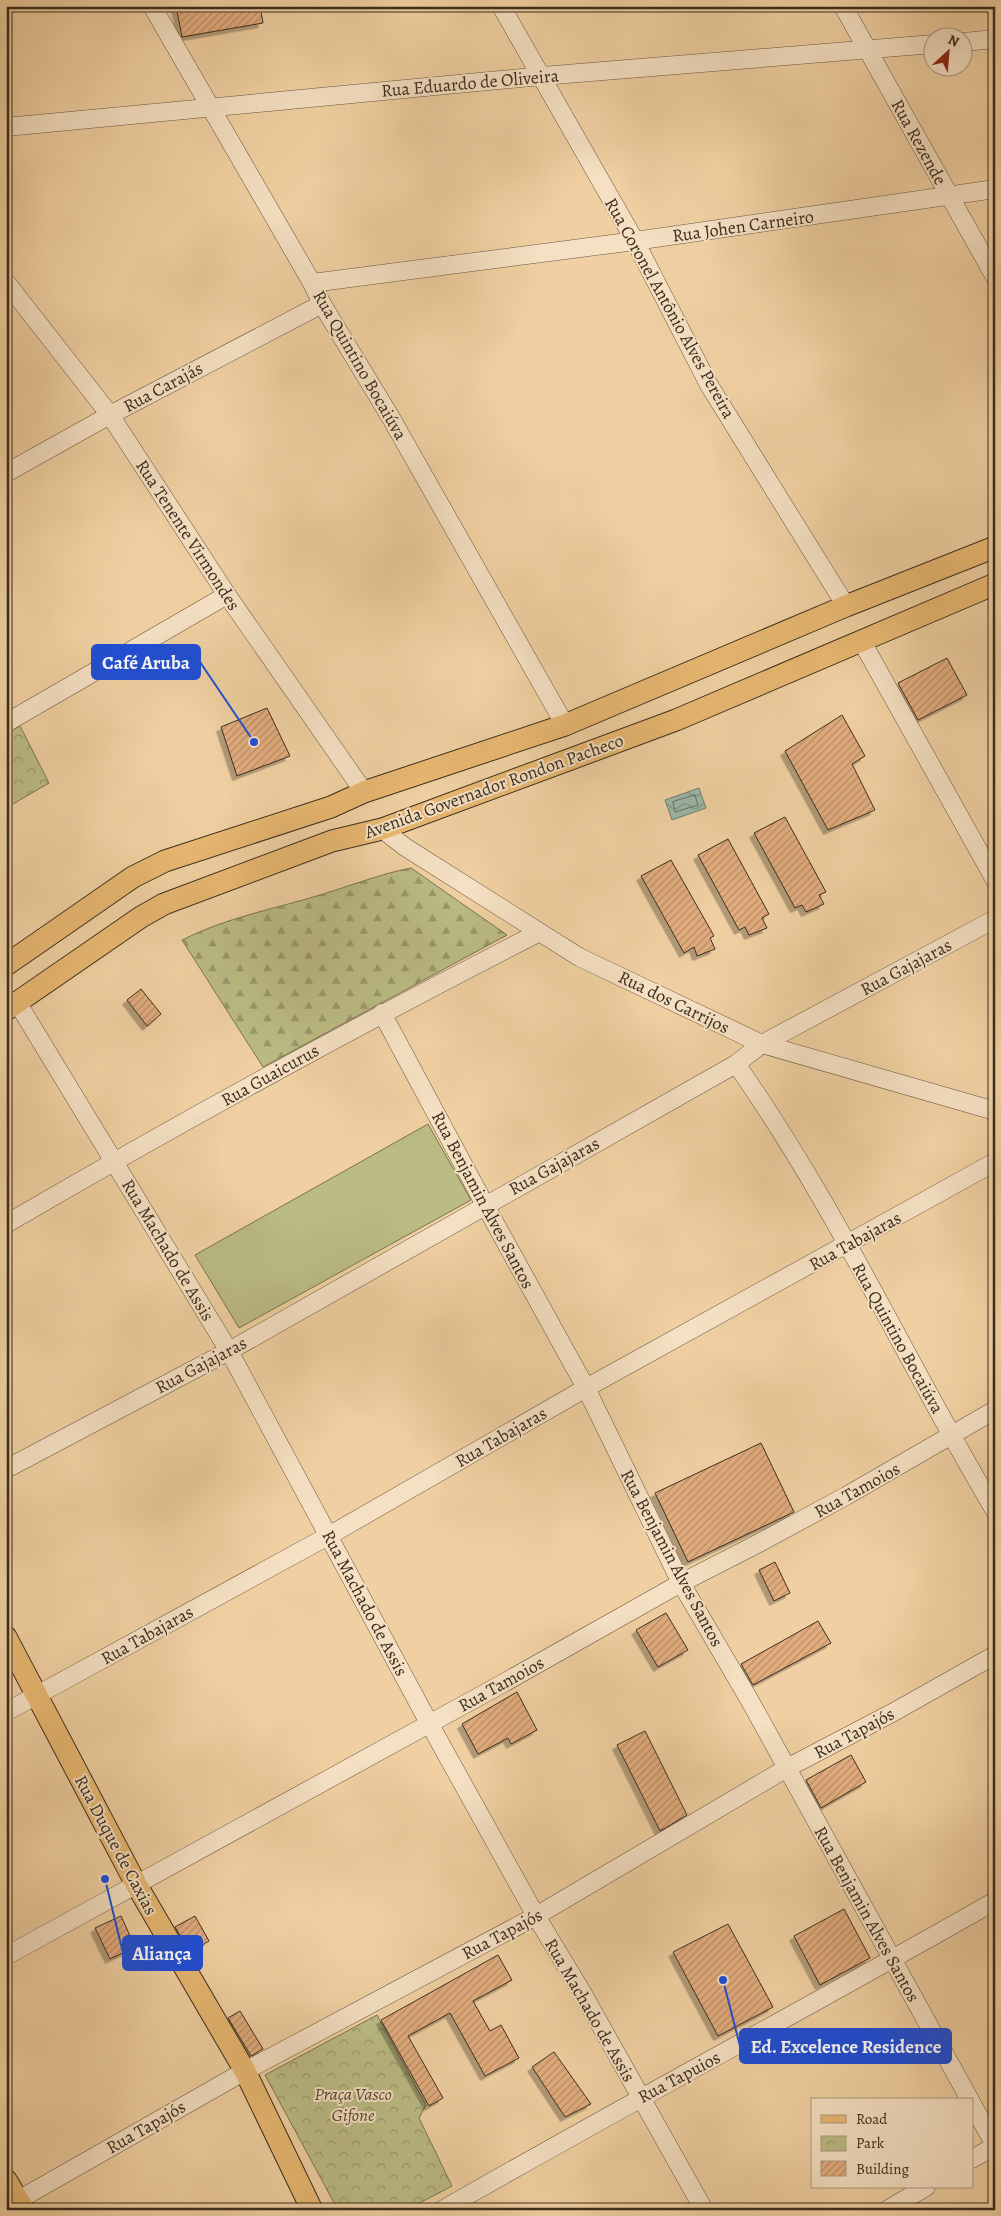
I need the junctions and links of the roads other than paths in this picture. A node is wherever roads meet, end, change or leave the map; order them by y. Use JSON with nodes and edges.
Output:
{"nodes":[{"id":1,"x":152,"y":6,"type":"edge"},
{"id":2,"x":501,"y":6,"type":"edge"},
{"id":3,"x":843,"y":6,"type":"edge"},
{"id":4,"x":995,"y":39,"type":"edge"},
{"id":5,"x":974,"y":41,"type":"edge"},
{"id":6,"x":924,"y":45,"type":"edge"},
{"id":7,"x":868,"y":50,"type":"junction"},
{"id":8,"x":542,"y":76,"type":"junction"},
{"id":9,"x":212,"y":107,"type":"junction"},
{"id":10,"x":6,"y":127,"type":"edge"},
{"id":11,"x":995,"y":189,"type":"edge"},
{"id":12,"x":949,"y":196,"type":"junction"},
{"id":13,"x":635,"y":242,"type":"junction"},
{"id":14,"x":995,"y":277,"type":"edge"},
{"id":15,"x":6,"y":282,"type":"edge"},
{"id":16,"x":312,"y":283,"type":"junction"},
{"id":17,"x":322,"y":304,"type":"junction"},
{"id":18,"x":110,"y":415,"type":"junction"},
{"id":19,"x":6,"y":473,"type":"edge"},
{"id":20,"x":995,"y":546,"type":"edge"},
{"id":21,"x":995,"y":584,"type":"edge"},
{"id":22,"x":227,"y":595,"type":"junction"},
{"id":23,"x":846,"y":606,"type":"junction"},
{"id":24,"x":861,"y":640,"type":"junction"},
{"id":25,"x":6,"y":723,"type":"edge"},
{"id":26,"x":565,"y":725,"type":"junction"},
{"id":27,"x":364,"y":792,"type":"junction"},
{"id":28,"x":382,"y":829,"type":"junction"},
{"id":29,"x":995,"y":880,"type":"edge"},
{"id":30,"x":995,"y":919,"type":"edge"},
{"id":31,"x":538,"y":933,"type":"junction"},
{"id":32,"x":6,"y":965,"type":"edge"},
{"id":33,"x":11,"y":1006,"type":"edge"},
{"id":34,"x":382,"y":1013,"type":"junction"},
{"id":35,"x":762,"y":1044,"type":"junction"},
{"id":36,"x":736,"y":1064,"type":"junction"},
{"id":37,"x":995,"y":1111,"type":"edge"},
{"id":38,"x":114,"y":1160,"type":"junction"},
{"id":39,"x":995,"y":1162,"type":"edge"},
{"id":40,"x":484,"y":1205,"type":"junction"},
{"id":41,"x":6,"y":1224,"type":"edge"},
{"id":42,"x":847,"y":1246,"type":"junction"},
{"id":43,"x":229,"y":1351,"type":"junction"},
{"id":44,"x":586,"y":1388,"type":"junction"},
{"id":45,"x":995,"y":1410,"type":"edge"},
{"id":46,"x":951,"y":1434,"type":"junction"},
{"id":47,"x":6,"y":1469,"type":"edge"},
{"id":48,"x":995,"y":1512,"type":"edge"},
{"id":49,"x":330,"y":1536,"type":"junction"},
{"id":50,"x":681,"y":1583,"type":"junction"},
{"id":51,"x":6,"y":1637,"type":"edge"},
{"id":52,"x":995,"y":1655,"type":"edge"},
{"id":53,"x":37,"y":1694,"type":"junction"},
{"id":54,"x":6,"y":1712,"type":"edge"},
{"id":55,"x":429,"y":1724,"type":"junction"},
{"id":56,"x":787,"y":1768,"type":"junction"},
{"id":57,"x":136,"y":1884,"type":"junction"},
{"id":58,"x":995,"y":1901,"type":"edge"},
{"id":59,"x":536,"y":1916,"type":"junction"},
{"id":60,"x":6,"y":1956,"type":"edge"},
{"id":61,"x":893,"y":1960,"type":"junction"},
{"id":62,"x":244,"y":2071,"type":"junction"},
{"id":63,"x":641,"y":2098,"type":"junction"},
{"id":64,"x":969,"y":2098,"type":"edge"},
{"id":65,"x":974,"y":2108,"type":"edge"},
{"id":66,"x":995,"y":2146,"type":"edge"},
{"id":67,"x":974,"y":2158,"type":"edge"},
{"id":68,"x":6,"y":2180,"type":"edge"},
{"id":69,"x":924,"y":2188,"type":"edge"},
{"id":70,"x":16,"y":2206,"type":"edge"},
{"id":71,"x":312,"y":2210,"type":"edge"},
{"id":72,"x":442,"y":2210,"type":"edge"},
{"id":73,"x":704,"y":2210,"type":"edge"},
{"id":74,"x":887,"y":2210,"type":"edge"}],
"edges":[{"from":1,"to":9,"type":"street","name":"Rua Quintino Bocaiúva"},
{"from":2,"to":8,"type":"street","name":"Rua Coronel Antônio Alves Pereira"},
{"from":3,"to":7,"type":"street","name":"Rua Rezende"},
{"from":4,"to":5,"type":"street"},
{"from":6,"to":7,"type":"street","name":"Rua Eduardo de Oliveira"},
{"from":7,"to":8,"type":"street","name":"Rua Eduardo de Oliveira"},
{"from":7,"to":12,"type":"street","name":"Rua Rezende"},
{"from":8,"to":9,"type":"street","name":"Rua Eduardo de Oliveira"},
{"from":8,"to":13,"type":"street","name":"Rua Coronel Antônio Alves Pereira"},
{"from":9,"to":10,"type":"street","name":"Rua Eduardo de Oliveira"},
{"from":9,"to":16,"type":"street","name":"Rua Quintino Bocaiúva"},
{"from":11,"to":12,"type":"street","name":"Rua Johen Carneiro"},
{"from":12,"to":13,"type":"street","name":"Rua Johen Carneiro"},
{"from":12,"to":14,"type":"street","name":"Rua Rezende"},
{"from":13,"to":16,"type":"street","name":"Rua Johen Carneiro"},
{"from":13,"to":23,"type":"street","name":"Rua Coronel Antônio Alves Pereira"},
{"from":15,"to":18,"type":"street","name":"Rua Tenente Virmondes"},
{"from":16,"to":17,"type":"street","name":"Rua Quintino Bocaiúva"},
{"from":17,"to":18,"type":"street","name":"Rua Carajás"},
{"from":17,"to":26,"type":"street","name":"Rua Quintino Bocaiúva"},
{"from":18,"to":19,"type":"street","name":"Rua Carajás"},
{"from":18,"to":22,"type":"street","name":"Rua Tenente Virmondes"},
{"from":20,"to":23,"type":"main road","name":"Avenida Governador Rondon Pacheco"},
{"from":21,"to":24,"type":"main road","name":"Avenida Governador Rondon Pacheco"},
{"from":22,"to":25,"type":"street"},
{"from":22,"to":27,"type":"street","name":"Rua Tenente Virmondes"},
{"from":23,"to":26,"type":"main road","name":"Avenida Governador Rondon Pacheco"},
{"from":24,"to":28,"type":"main road","name":"Avenida Governador Rondon Pacheco"},
{"from":24,"to":29,"type":"street"},
{"from":26,"to":27,"type":"main road","name":"Avenida Governador Rondon Pacheco"},
{"from":27,"to":32,"type":"main road","name":"Avenida Governador Rondon Pacheco"},
{"from":28,"to":31,"type":"street","name":"Rua dos Carrijos"},
{"from":28,"to":33,"type":"main road","name":"Avenida Governador Rondon Pacheco"},
{"from":30,"to":35,"type":"street","name":"Rua Gajajaras"},
{"from":31,"to":34,"type":"street","name":"Rua Guaicurus"},
{"from":31,"to":35,"type":"street","name":"Rua dos Carrijos"},
{"from":33,"to":38,"type":"street","name":"Rua Machado de Assis"},
{"from":34,"to":38,"type":"street","name":"Rua Guaicurus"},
{"from":34,"to":40,"type":"street","name":"Rua Benjamin Alves Santos"},
{"from":35,"to":36,"type":"street","name":"Rua Gajajaras"},
{"from":35,"to":37,"type":"street","name":"Rua dos Carrijos"},
{"from":36,"to":40,"type":"street","name":"Rua Gajajaras"},
{"from":36,"to":42,"type":"street","name":"Rua Quintino Bocaiúva"},
{"from":38,"to":41,"type":"street","name":"Rua Guaicurus"},
{"from":38,"to":43,"type":"street","name":"Rua Machado de Assis"},
{"from":39,"to":42,"type":"street","name":"Rua Tabajaras"},
{"from":40,"to":43,"type":"street","name":"Rua Gajajaras"},
{"from":40,"to":44,"type":"street","name":"Rua Benjamin Alves Santos"},
{"from":42,"to":44,"type":"street","name":"Rua Tabajaras"},
{"from":42,"to":46,"type":"street","name":"Rua Quintino Bocaiúva"},
{"from":43,"to":47,"type":"street","name":"Rua Gajajaras"},
{"from":43,"to":49,"type":"street","name":"Rua Machado de Assis"},
{"from":44,"to":49,"type":"street","name":"Rua Tabajaras"},
{"from":44,"to":50,"type":"street","name":"Rua Benjamin Alves Santos"},
{"from":45,"to":46,"type":"street","name":"Rua Tamoios"},
{"from":46,"to":48,"type":"street","name":"Rua Quintino Bocaiúva"},
{"from":46,"to":50,"type":"street","name":"Rua Tamoios"},
{"from":49,"to":53,"type":"street","name":"Rua Tabajaras"},
{"from":49,"to":55,"type":"street","name":"Rua Machado de Assis"},
{"from":50,"to":55,"type":"street","name":"Rua Tamoios"},
{"from":50,"to":56,"type":"street","name":"Rua Benjamin Alves Santos"},
{"from":51,"to":53,"type":"main road","name":"Rua Duque de Caxias"},
{"from":52,"to":56,"type":"street","name":"Rua Tapajós"},
{"from":53,"to":54,"type":"street","name":"Rua Tabajaras"},
{"from":53,"to":57,"type":"main road","name":"Rua Duque de Caxias"},
{"from":55,"to":57,"type":"street","name":"Rua Tamoios"},
{"from":55,"to":59,"type":"street","name":"Rua Machado de Assis"},
{"from":56,"to":59,"type":"street","name":"Rua Tapajós"},
{"from":56,"to":61,"type":"street","name":"Rua Benjamin Alves Santos"},
{"from":57,"to":60,"type":"street","name":"Rua Tamoios"},
{"from":57,"to":62,"type":"main road","name":"Rua Duque de Caxias"},
{"from":58,"to":61,"type":"street","name":"Rua Tapuios"},
{"from":59,"to":62,"type":"street","name":"Rua Tapajós"},
{"from":59,"to":63,"type":"street","name":"Rua Machado de Assis"},
{"from":61,"to":63,"type":"street","name":"Rua Tapuios"},
{"from":61,"to":64,"type":"street","name":"Rua Benjamin Alves Santos"},
{"from":62,"to":70,"type":"street","name":"Rua Tapajós"},
{"from":62,"to":71,"type":"main road","name":"Rua Duque de Caxias"},
{"from":63,"to":72,"type":"street","name":"Rua Tapuios"},
{"from":63,"to":73,"type":"street","name":"Rua Machado de Assis"},
{"from":65,"to":66,"type":"street"},
{"from":66,"to":67,"type":"street"},
{"from":68,"to":70,"type":"main road"},
{"from":69,"to":74,"type":"street"}]}
